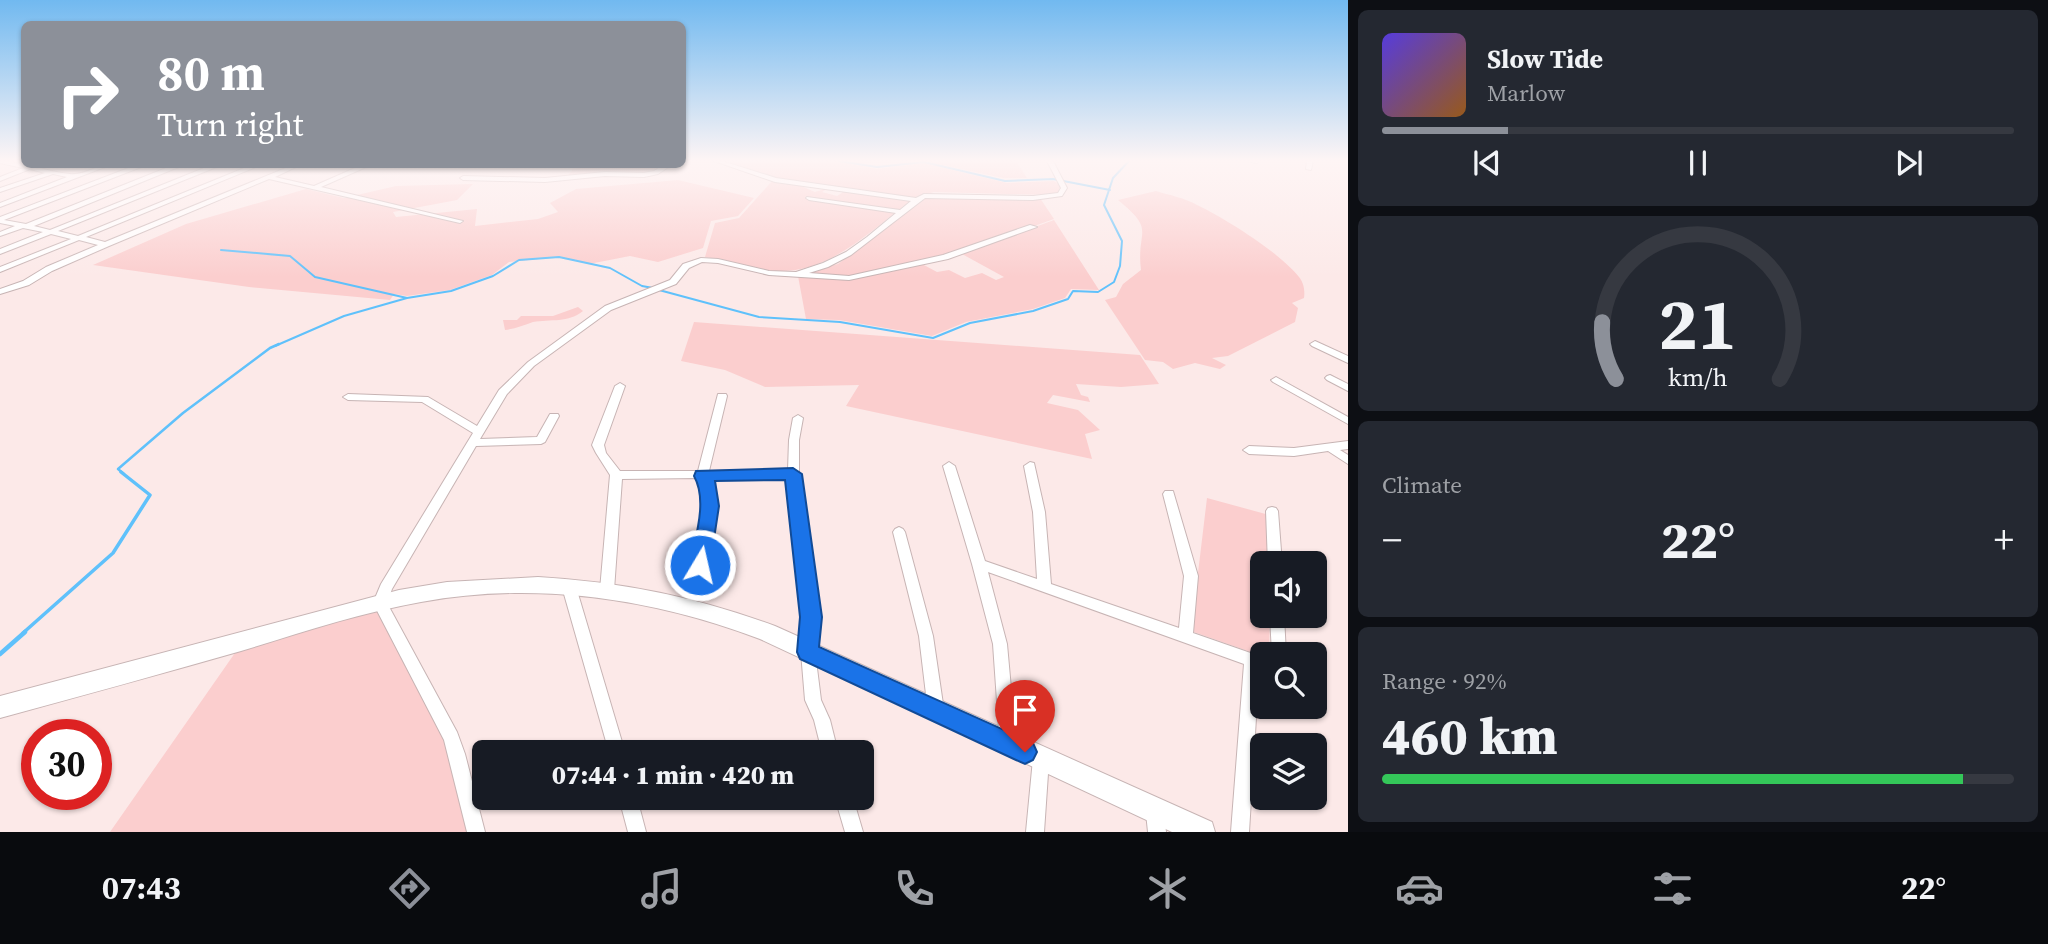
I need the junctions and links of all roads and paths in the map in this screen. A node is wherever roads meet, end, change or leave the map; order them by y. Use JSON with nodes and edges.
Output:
{"nodes":[{"id":1,"x":53,"y":200,"type":"edge"},
{"id":2,"x":92,"y":200,"type":"edge"},
{"id":3,"x":130,"y":200,"type":"edge"},
{"id":4,"x":172,"y":200,"type":"edge"},
{"id":5,"x":210,"y":200,"type":"edge"},
{"id":6,"x":370,"y":200,"type":"edge"},
{"id":7,"x":821,"y":200,"type":"edge"},
{"id":8,"x":916,"y":200,"type":"edge"},
{"id":9,"x":901,"y":212,"type":"junction"},
{"id":10,"x":0,"y":220,"type":"edge"},
{"id":11,"x":460,"y":221,"type":"dead end"},
{"id":12,"x":25,"y":226,"type":"junction"},
{"id":13,"x":1033,"y":226,"type":"dead end"},
{"id":14,"x":49,"y":232,"type":"junction"},
{"id":15,"x":0,"y":234,"type":"edge"},
{"id":16,"x":76,"y":238,"type":"junction"},
{"id":17,"x":106,"y":244,"type":"junction"},
{"id":18,"x":0,"y":252,"type":"edge"},
{"id":19,"x":0,"y":270,"type":"edge"},
{"id":20,"x":794,"y":274,"type":"junction"},
{"id":21,"x":0,"y":292,"type":"edge"},
{"id":22,"x":1315,"y":344,"type":"dead end"},
{"id":23,"x":1348,"y":360,"type":"edge"},
{"id":24,"x":1330,"y":378,"type":"dead end"},
{"id":25,"x":1276,"y":380,"type":"dead end"},
{"id":26,"x":620,"y":386,"type":"dead end"},
{"id":27,"x":1348,"y":388,"type":"edge"},
{"id":28,"x":722,"y":396,"type":"dead end"},
{"id":29,"x":348,"y":397,"type":"dead end"},
{"id":30,"x":554,"y":416,"type":"dead end"},
{"id":31,"x":798,"y":418,"type":"dead end"},
{"id":32,"x":1348,"y":421,"type":"edge"},
{"id":33,"x":477,"y":431,"type":"junction"},
{"id":34,"x":472,"y":443,"type":"junction"},
{"id":35,"x":1348,"y":445,"type":"edge"},
{"id":36,"x":1332,"y":449,"type":"junction"},
{"id":37,"x":1249,"y":450,"type":"dead end"},
{"id":38,"x":1348,"y":460,"type":"edge"},
{"id":39,"x":949,"y":466,"type":"dead end"},
{"id":40,"x":1030,"y":466,"type":"dead end"},
{"id":41,"x":793,"y":474,"type":"junction"},
{"id":42,"x":616,"y":475,"type":"junction"},
{"id":43,"x":702,"y":476,"type":"junction"},
{"id":44,"x":1169,"y":494,"type":"dead end"},
{"id":45,"x":1272,"y":511,"type":"dead end"},
{"id":46,"x":899,"y":532,"type":"dead end"},
{"id":47,"x":1274,"y":551,"type":"edge"},
{"id":48,"x":979,"y":564,"type":"junction"},
{"id":49,"x":692,"y":585,"type":"dead end"},
{"id":50,"x":1044,"y":586,"type":"junction"},
{"id":51,"x":569,"y":587,"type":"junction"},
{"id":52,"x":607,"y":590,"type":"junction"},
{"id":53,"x":380,"y":603,"type":"junction"},
{"id":54,"x":1185,"y":637,"type":"junction"},
{"id":55,"x":808,"y":652,"type":"junction"},
{"id":56,"x":1250,"y":660,"type":"edge"},
{"id":57,"x":0,"y":707,"type":"edge"},
{"id":58,"x":936,"y":711,"type":"junction"},
{"id":59,"x":1251,"y":719,"type":"edge"},
{"id":60,"x":614,"y":740,"type":"edge"},
{"id":61,"x":828,"y":740,"type":"edge"},
{"id":62,"x":1008,"y":744,"type":"junction"},
{"id":63,"x":1041,"y":759,"type":"junction"},
{"id":64,"x":631,"y":810,"type":"edge"},
{"id":65,"x":848,"y":810,"type":"edge"},
{"id":66,"x":1156,"y":821,"type":"edge"},
{"id":67,"x":476,"y":832,"type":"edge"},
{"id":68,"x":637,"y":832,"type":"edge"},
{"id":69,"x":854,"y":832,"type":"edge"},
{"id":70,"x":1035,"y":832,"type":"edge"},
{"id":71,"x":1202,"y":832,"type":"edge"},
{"id":72,"x":1240,"y":832,"type":"edge"}],
"edges":[{"from":1,"to":10,"type":"street"},
{"from":2,"to":12,"type":"street"},
{"from":3,"to":14,"type":"street"},
{"from":4,"to":16,"type":"street"},
{"from":5,"to":17,"type":"street"},
{"from":6,"to":11,"type":"street"},
{"from":7,"to":9,"type":"street"},
{"from":8,"to":9,"type":"street"},
{"from":9,"to":20,"type":"street"},
{"from":10,"to":12,"type":"street"},
{"from":12,"to":14,"type":"street"},
{"from":12,"to":15,"type":"street"},
{"from":13,"to":20,"type":"street"},
{"from":14,"to":16,"type":"street"},
{"from":14,"to":18,"type":"street"},
{"from":16,"to":17,"type":"street"},
{"from":16,"to":19,"type":"street"},
{"from":17,"to":21,"type":"street"},
{"from":20,"to":33,"type":"street"},
{"from":22,"to":23,"type":"street"},
{"from":24,"to":27,"type":"street"},
{"from":25,"to":32,"type":"street"},
{"from":26,"to":42,"type":"street"},
{"from":28,"to":43,"type":"street"},
{"from":29,"to":33,"type":"street"},
{"from":30,"to":34,"type":"street"},
{"from":31,"to":41,"type":"street"},
{"from":33,"to":34,"type":"street"},
{"from":34,"to":53,"type":"street"},
{"from":35,"to":36,"type":"street"},
{"from":36,"to":37,"type":"street"},
{"from":36,"to":38,"type":"street"},
{"from":39,"to":48,"type":"street"},
{"from":40,"to":50,"type":"street"},
{"from":41,"to":43,"type":"street"},
{"from":41,"to":55,"type":"street"},
{"from":42,"to":43,"type":"street"},
{"from":42,"to":52,"type":"street"},
{"from":43,"to":49,"type":"street"},
{"from":44,"to":54,"type":"street"},
{"from":45,"to":47,"type":"street"},
{"from":46,"to":58,"type":"street"},
{"from":48,"to":50,"type":"street"},
{"from":48,"to":62,"type":"street"},
{"from":50,"to":54,"type":"street"},
{"from":51,"to":52,"type":"highway"},
{"from":51,"to":53,"type":"highway"},
{"from":51,"to":60,"type":"street"},
{"from":52,"to":55,"type":"highway"},
{"from":53,"to":57,"type":"highway"},
{"from":53,"to":67,"type":"street"},
{"from":54,"to":56,"type":"street"},
{"from":55,"to":58,"type":"highway"},
{"from":55,"to":61,"type":"street"},
{"from":58,"to":62,"type":"highway"},
{"from":59,"to":72,"type":"street"},
{"from":62,"to":63,"type":"highway"},
{"from":63,"to":66,"type":"highway"},
{"from":63,"to":70,"type":"street"},
{"from":64,"to":68,"type":"street"},
{"from":65,"to":69,"type":"street"},
{"from":66,"to":71,"type":"highway"}]}
